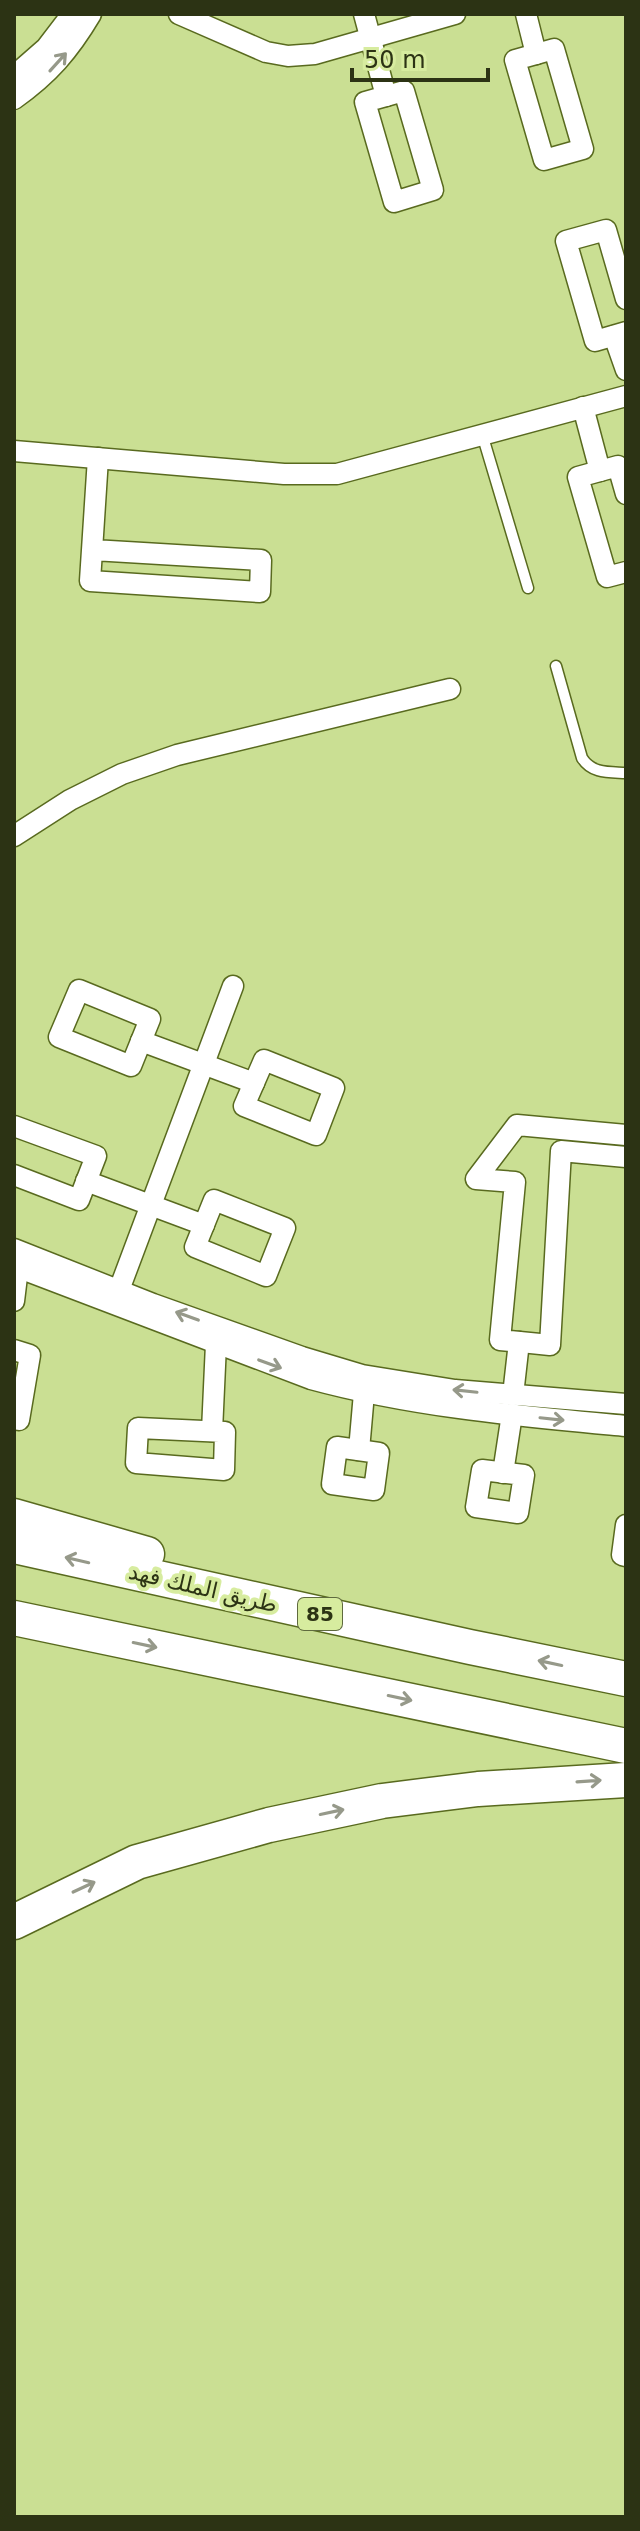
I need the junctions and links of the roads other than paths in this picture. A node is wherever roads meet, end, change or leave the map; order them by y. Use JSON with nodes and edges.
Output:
{"nodes":[{"id":1,"x":72,"y":14,"type":"edge"},
{"id":2,"x":91,"y":14,"type":"edge"},
{"id":3,"x":179,"y":14,"type":"edge"},
{"id":4,"x":364,"y":14,"type":"edge"},
{"id":5,"x":455,"y":14,"type":"edge"},
{"id":6,"x":526,"y":14,"type":"edge"},
{"id":7,"x":372,"y":38,"type":"junction"},
{"id":8,"x":536,"y":54,"type":"junction"},
{"id":9,"x":14,"y":76,"type":"edge"},
{"id":10,"x":386,"y":96,"type":"junction"},
{"id":11,"x":14,"y":99,"type":"edge"},
{"id":12,"x":626,"y":299,"type":"edge"},
{"id":13,"x":620,"y":334,"type":"edge"},
{"id":14,"x":626,"y":370,"type":"edge"},
{"id":15,"x":626,"y":396,"type":"edge"},
{"id":16,"x":583,"y":407,"type":"junction"},
{"id":17,"x":482,"y":434,"type":"junction"},
{"id":18,"x":14,"y":451,"type":"edge"},
{"id":19,"x":98,"y":458,"type":"junction"},
{"id":20,"x":600,"y":471,"type":"junction"},
{"id":21,"x":626,"y":494,"type":"edge"},
{"id":22,"x":93,"y":550,"type":"dead end"},
{"id":23,"x":626,"y":572,"type":"edge"},
{"id":24,"x":528,"y":588,"type":"dead end"},
{"id":25,"x":556,"y":666,"type":"dead end"},
{"id":26,"x":450,"y":689,"type":"dead end"},
{"id":27,"x":626,"y":773,"type":"edge"},
{"id":28,"x":14,"y":836,"type":"edge"},
{"id":29,"x":233,"y":986,"type":"dead end"},
{"id":30,"x":141,"y":1041,"type":"junction"},
{"id":31,"x":204,"y":1064,"type":"junction"},
{"id":32,"x":254,"y":1083,"type":"junction"},
{"id":33,"x":14,"y":1126,"type":"edge"},
{"id":34,"x":626,"y":1135,"type":"edge"},
{"id":35,"x":626,"y":1157,"type":"edge"},
{"id":36,"x":14,"y":1175,"type":"edge"},
{"id":37,"x":86,"y":1181,"type":"junction"},
{"id":38,"x":151,"y":1206,"type":"junction"},
{"id":39,"x":204,"y":1225,"type":"junction"},
{"id":40,"x":15,"y":1261,"type":"edge"},
{"id":41,"x":119,"y":1290,"type":"junction"},
{"id":42,"x":14,"y":1301,"type":"edge"},
{"id":43,"x":519,"y":1342,"type":"junction"},
{"id":44,"x":216,"y":1344,"type":"junction"},
{"id":45,"x":14,"y":1350,"type":"edge"},
{"id":46,"x":364,"y":1393,"type":"junction"},
{"id":47,"x":512,"y":1404,"type":"junction"},
{"id":48,"x":626,"y":1404,"type":"edge"},
{"id":49,"x":14,"y":1419,"type":"edge"},
{"id":50,"x":626,"y":1426,"type":"edge"},
{"id":51,"x":212,"y":1431,"type":"dead end"},
{"id":52,"x":359,"y":1450,"type":"dead end"},
{"id":53,"x":503,"y":1473,"type":"dead end"},
{"id":54,"x":14,"y":1516,"type":"edge"},
{"id":55,"x":626,"y":1525,"type":"edge"},
{"id":56,"x":14,"y":1546,"type":"edge"},
{"id":57,"x":626,"y":1556,"type":"edge"},
{"id":58,"x":14,"y":1618,"type":"edge"},
{"id":59,"x":470,"y":1647,"type":"junction"},
{"id":60,"x":626,"y":1679,"type":"edge"},
{"id":61,"x":626,"y":1746,"type":"edge"},
{"id":62,"x":626,"y":1780,"type":"edge"},
{"id":63,"x":14,"y":1922,"type":"edge"}],
"edges":[{"from":1,"to":9,"type":"street"},
{"from":11,"to":2,"type":"street","one_way":true},
{"from":3,"to":7,"type":"street"},
{"from":4,"to":7,"type":"street"},
{"from":5,"to":7,"type":"street"},
{"from":6,"to":8,"type":"street"},
{"from":7,"to":10,"type":"street"},
{"from":8,"to":8,"type":"street"},
{"from":10,"to":10,"type":"street"},
{"from":12,"to":13,"type":"street"},
{"from":13,"to":14,"type":"street"},
{"from":15,"to":16,"type":"street"},
{"from":16,"to":17,"type":"street"},
{"from":16,"to":20,"type":"street"},
{"from":17,"to":19,"type":"street"},
{"from":17,"to":24,"type":"lane"},
{"from":18,"to":19,"type":"street"},
{"from":19,"to":22,"type":"street"},
{"from":20,"to":21,"type":"street"},
{"from":20,"to":23,"type":"street"},
{"from":25,"to":27,"type":"lane"},
{"from":26,"to":28,"type":"street"},
{"from":29,"to":31,"type":"street"},
{"from":30,"to":30,"type":"street"},
{"from":30,"to":31,"type":"street"},
{"from":31,"to":32,"type":"street"},
{"from":31,"to":38,"type":"street"},
{"from":32,"to":32,"type":"street"},
{"from":33,"to":37,"type":"street"},
{"from":34,"to":43,"type":"street"},
{"from":35,"to":43,"type":"street"},
{"from":36,"to":37,"type":"street"},
{"from":37,"to":38,"type":"street"},
{"from":38,"to":39,"type":"street"},
{"from":38,"to":41,"type":"street"},
{"from":39,"to":39,"type":"street"},
{"from":40,"to":41,"type":"street"},
{"from":40,"to":42,"type":"street"},
{"from":40,"to":44,"type":"street"},
{"from":47,"to":41,"type":"street","one_way":true},
{"from":43,"to":47,"type":"street"},
{"from":44,"to":46,"type":"street","one_way":true},
{"from":44,"to":51,"type":"street"},
{"from":45,"to":49,"type":"street"},
{"from":46,"to":47,"type":"street"},
{"from":46,"to":52,"type":"street"},
{"from":47,"to":48,"type":"street"},
{"from":47,"to":50,"type":"street","one_way":true},
{"from":47,"to":53,"type":"street"},
{"from":54,"to":59,"type":"highway"},
{"from":55,"to":57,"type":"street"},
{"from":59,"to":56,"type":"highway","name":"طريق الملك فهد","number":"85","one_way":true},
{"from":58,"to":61,"type":"highway","one_way":true},
{"from":60,"to":59,"type":"highway","name":"طريق الملك فهد","number":"85","one_way":true},
{"from":63,"to":62,"type":"highway","one_way":true}]}
